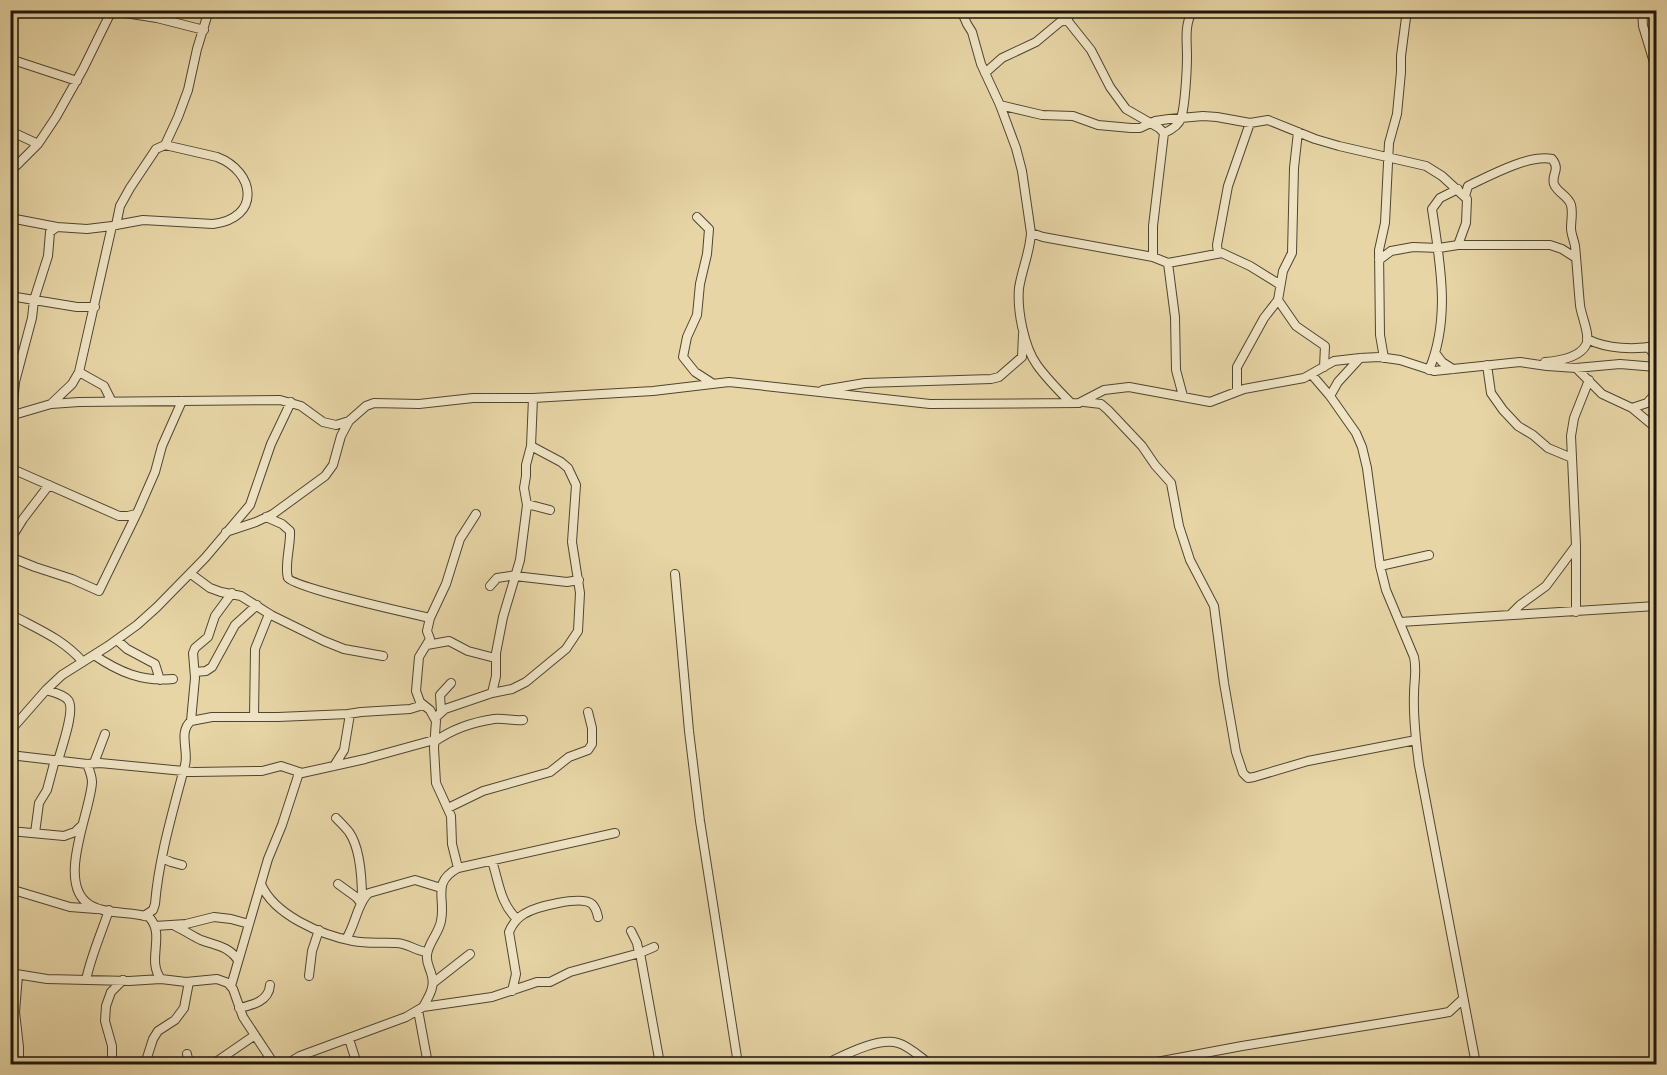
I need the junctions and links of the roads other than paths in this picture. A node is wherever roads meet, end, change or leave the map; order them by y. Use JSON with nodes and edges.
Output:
{"nodes":[{"id":1,"x":209,"y":10,"type":"edge"},
{"id":2,"x":962,"y":10,"type":"edge"},
{"id":3,"x":1073,"y":10,"type":"edge"},
{"id":4,"x":1193,"y":10,"type":"edge"},
{"id":5,"x":1407,"y":10,"type":"edge"},
{"id":6,"x":1642,"y":10,"type":"edge"},
{"id":7,"x":112,"y":11,"type":"edge"},
{"id":8,"x":1067,"y":20,"type":"junction"},
{"id":9,"x":204,"y":30,"type":"junction"},
{"id":10,"x":10,"y":60,"type":"edge"},
{"id":11,"x":1656,"y":69,"type":"edge"},
{"id":12,"x":985,"y":73,"type":"junction"},
{"id":13,"x":77,"y":81,"type":"junction"},
{"id":14,"x":1000,"y":105,"type":"junction"},
{"id":15,"x":1181,"y":119,"type":"junction"},
{"id":16,"x":1250,"y":123,"type":"junction"},
{"id":17,"x":1150,"y":124,"type":"junction"},
{"id":18,"x":10,"y":131,"type":"edge"},
{"id":19,"x":1298,"y":132,"type":"junction"},
{"id":20,"x":1164,"y":133,"type":"junction"},
{"id":21,"x":1315,"y":139,"type":"junction"},
{"id":22,"x":38,"y":144,"type":"junction"},
{"id":23,"x":165,"y":144,"type":"junction"},
{"id":24,"x":1297,"y":144,"type":"junction"},
{"id":25,"x":1387,"y":156,"type":"junction"},
{"id":26,"x":10,"y":172,"type":"edge"},
{"id":27,"x":1468,"y":186,"type":"junction"},
{"id":28,"x":1456,"y":189,"type":"junction"},
{"id":29,"x":1465,"y":196,"type":"junction"},
{"id":30,"x":697,"y":217,"type":"dead end"},
{"id":31,"x":10,"y":218,"type":"edge"},
{"id":32,"x":114,"y":226,"type":"junction"},
{"id":33,"x":57,"y":227,"type":"junction"},
{"id":34,"x":1031,"y":233,"type":"junction"},
{"id":35,"x":1458,"y":245,"type":"junction"},
{"id":36,"x":1439,"y":248,"type":"junction"},
{"id":37,"x":1218,"y":252,"type":"junction"},
{"id":38,"x":1153,"y":257,"type":"junction"},
{"id":39,"x":1576,"y":258,"type":"junction"},
{"id":40,"x":1379,"y":260,"type":"junction"},
{"id":41,"x":1168,"y":263,"type":"junction"},
{"id":42,"x":1280,"y":284,"type":"junction"},
{"id":43,"x":10,"y":296,"type":"edge"},
{"id":44,"x":34,"y":300,"type":"junction"},
{"id":45,"x":1278,"y":300,"type":"junction"},
{"id":46,"x":94,"y":307,"type":"junction"},
{"id":47,"x":1023,"y":330,"type":"junction"},
{"id":48,"x":1587,"y":341,"type":"junction"},
{"id":49,"x":1381,"y":343,"type":"junction"},
{"id":50,"x":1653,"y":347,"type":"edge"},
{"id":51,"x":1436,"y":354,"type":"junction"},
{"id":52,"x":1373,"y":357,"type":"junction"},
{"id":53,"x":1656,"y":357,"type":"edge"},
{"id":54,"x":1360,"y":358,"type":"junction"},
{"id":55,"x":1384,"y":358,"type":"junction"},
{"id":56,"x":1530,"y":363,"type":"junction"},
{"id":57,"x":1487,"y":365,"type":"junction"},
{"id":58,"x":1601,"y":365,"type":"junction"},
{"id":59,"x":1585,"y":366,"type":"junction"},
{"id":60,"x":1324,"y":367,"type":"junction"},
{"id":61,"x":1656,"y":367,"type":"edge"},
{"id":62,"x":1576,"y":368,"type":"junction"},
{"id":63,"x":1453,"y":369,"type":"junction"},
{"id":64,"x":1429,"y":370,"type":"junction"},
{"id":65,"x":79,"y":372,"type":"junction"},
{"id":66,"x":1312,"y":375,"type":"junction"},
{"id":67,"x":1591,"y":382,"type":"junction"},
{"id":68,"x":712,"y":383,"type":"junction"},
{"id":69,"x":1237,"y":391,"type":"junction"},
{"id":70,"x":812,"y":392,"type":"junction"},
{"id":71,"x":1656,"y":393,"type":"edge"},
{"id":72,"x":1183,"y":396,"type":"junction"},
{"id":73,"x":1330,"y":396,"type":"junction"},
{"id":74,"x":533,"y":398,"type":"junction"},
{"id":75,"x":111,"y":400,"type":"junction"},
{"id":76,"x":182,"y":401,"type":"junction"},
{"id":77,"x":291,"y":402,"type":"junction"},
{"id":78,"x":1084,"y":402,"type":"junction"},
{"id":79,"x":1071,"y":403,"type":"junction"},
{"id":80,"x":51,"y":404,"type":"junction"},
{"id":81,"x":1632,"y":408,"type":"junction"},
{"id":82,"x":11,"y":416,"type":"edge"},
{"id":83,"x":349,"y":422,"type":"junction"},
{"id":84,"x":1656,"y":428,"type":"edge"},
{"id":85,"x":531,"y":446,"type":"junction"},
{"id":86,"x":1572,"y":458,"type":"junction"},
{"id":87,"x":10,"y":468,"type":"edge"},
{"id":88,"x":49,"y":485,"type":"junction"},
{"id":89,"x":527,"y":504,"type":"junction"},
{"id":90,"x":550,"y":510,"type":"dead end"},
{"id":91,"x":136,"y":514,"type":"junction"},
{"id":92,"x":476,"y":514,"type":"dead end"},
{"id":93,"x":267,"y":517,"type":"junction"},
{"id":94,"x":10,"y":520,"type":"edge"},
{"id":95,"x":19,"y":525,"type":"junction"},
{"id":96,"x":225,"y":532,"type":"junction"},
{"id":97,"x":10,"y":540,"type":"edge"},
{"id":98,"x":1576,"y":545,"type":"junction"},
{"id":99,"x":1429,"y":555,"type":"dead end"},
{"id":100,"x":10,"y":557,"type":"edge"},
{"id":101,"x":1380,"y":566,"type":"junction"},
{"id":102,"x":190,"y":574,"type":"junction"},
{"id":103,"x":675,"y":574,"type":"dead end"},
{"id":104,"x":515,"y":576,"type":"junction"},
{"id":105,"x":579,"y":580,"type":"junction"},
{"id":106,"x":490,"y":586,"type":"dead end"},
{"id":107,"x":232,"y":593,"type":"junction"},
{"id":108,"x":257,"y":605,"type":"junction"},
{"id":109,"x":1656,"y":606,"type":"edge"},
{"id":110,"x":1576,"y":612,"type":"junction"},
{"id":111,"x":269,"y":614,"type":"junction"},
{"id":112,"x":11,"y":615,"type":"edge"},
{"id":113,"x":1511,"y":615,"type":"junction"},
{"id":114,"x":430,"y":618,"type":"junction"},
{"id":115,"x":1400,"y":622,"type":"junction"},
{"id":116,"x":117,"y":640,"type":"junction"},
{"id":117,"x":427,"y":645,"type":"junction"},
{"id":118,"x":94,"y":655,"type":"junction"},
{"id":119,"x":383,"y":656,"type":"dead end"},
{"id":120,"x":495,"y":658,"type":"junction"},
{"id":121,"x":82,"y":662,"type":"junction"},
{"id":122,"x":195,"y":672,"type":"junction"},
{"id":123,"x":173,"y":679,"type":"dead end"},
{"id":124,"x":160,"y":680,"type":"junction"},
{"id":125,"x":451,"y":683,"type":"dead end"},
{"id":126,"x":46,"y":690,"type":"junction"},
{"id":127,"x":492,"y":693,"type":"junction"},
{"id":128,"x":423,"y":705,"type":"junction"},
{"id":129,"x":588,"y":712,"type":"dead end"},
{"id":130,"x":350,"y":714,"type":"junction"},
{"id":131,"x":438,"y":715,"type":"junction"},
{"id":132,"x":254,"y":717,"type":"junction"},
{"id":133,"x":524,"y":720,"type":"dead end"},
{"id":134,"x":190,"y":721,"type":"junction"},
{"id":135,"x":10,"y":731,"type":"edge"},
{"id":136,"x":105,"y":734,"type":"dead end"},
{"id":137,"x":1416,"y":740,"type":"junction"},
{"id":138,"x":434,"y":741,"type":"junction"},
{"id":139,"x":10,"y":755,"type":"edge"},
{"id":140,"x":56,"y":760,"type":"junction"},
{"id":141,"x":90,"y":763,"type":"junction"},
{"id":142,"x":334,"y":766,"type":"junction"},
{"id":143,"x":183,"y":772,"type":"junction"},
{"id":144,"x":299,"y":773,"type":"junction"},
{"id":145,"x":448,"y":808,"type":"junction"},
{"id":146,"x":336,"y":818,"type":"dead end"},
{"id":147,"x":81,"y":826,"type":"junction"},
{"id":148,"x":10,"y":831,"type":"edge"},
{"id":149,"x":615,"y":832,"type":"dead end"},
{"id":150,"x":35,"y":833,"type":"junction"},
{"id":151,"x":162,"y":858,"type":"junction"},
{"id":152,"x":492,"y":861,"type":"junction"},
{"id":153,"x":182,"y":865,"type":"dead end"},
{"id":154,"x":458,"y":868,"type":"junction"},
{"id":155,"x":261,"y":884,"type":"junction"},
{"id":156,"x":338,"y":884,"type":"dead end"},
{"id":157,"x":441,"y":888,"type":"junction"},
{"id":158,"x":10,"y":889,"type":"edge"},
{"id":159,"x":362,"y":902,"type":"junction"},
{"id":160,"x":105,"y":910,"type":"junction"},
{"id":161,"x":144,"y":916,"type":"junction"},
{"id":162,"x":598,"y":917,"type":"dead end"},
{"id":163,"x":517,"y":919,"type":"junction"},
{"id":164,"x":249,"y":924,"type":"junction"},
{"id":165,"x":155,"y":926,"type":"junction"},
{"id":166,"x":175,"y":926,"type":"junction"},
{"id":167,"x":319,"y":930,"type":"junction"},
{"id":168,"x":631,"y":931,"type":"dead end"},
{"id":169,"x":346,"y":939,"type":"junction"},
{"id":170,"x":654,"y":947,"type":"dead end"},
{"id":171,"x":427,"y":952,"type":"junction"},
{"id":172,"x":640,"y":953,"type":"junction"},
{"id":173,"x":470,"y":954,"type":"dead end"},
{"id":174,"x":238,"y":960,"type":"junction"},
{"id":175,"x":14,"y":974,"type":"edge"},
{"id":176,"x":309,"y":976,"type":"dead end"},
{"id":177,"x":161,"y":979,"type":"junction"},
{"id":178,"x":86,"y":980,"type":"junction"},
{"id":179,"x":99,"y":980,"type":"junction"},
{"id":180,"x":123,"y":980,"type":"junction"},
{"id":181,"x":189,"y":982,"type":"junction"},
{"id":182,"x":434,"y":983,"type":"junction"},
{"id":183,"x":270,"y":985,"type":"dead end"},
{"id":184,"x":231,"y":986,"type":"junction"},
{"id":185,"x":513,"y":991,"type":"junction"},
{"id":186,"x":110,"y":994,"type":"junction"},
{"id":187,"x":1463,"y":999,"type":"junction"},
{"id":188,"x":239,"y":1008,"type":"junction"},
{"id":189,"x":421,"y":1009,"type":"junction"},
{"id":190,"x":1449,"y":1012,"type":"junction"},
{"id":191,"x":1467,"y":1017,"type":"junction"},
{"id":192,"x":255,"y":1035,"type":"junction"},
{"id":193,"x":349,"y":1039,"type":"junction"},
{"id":194,"x":187,"y":1054,"type":"dead end"},
{"id":195,"x":19,"y":1065,"type":"edge"},
{"id":196,"x":112,"y":1065,"type":"edge"},
{"id":197,"x":145,"y":1065,"type":"edge"},
{"id":198,"x":189,"y":1065,"type":"edge"},
{"id":199,"x":213,"y":1065,"type":"edge"},
{"id":200,"x":274,"y":1065,"type":"edge"},
{"id":201,"x":287,"y":1065,"type":"edge"},
{"id":202,"x":357,"y":1065,"type":"edge"},
{"id":203,"x":428,"y":1065,"type":"edge"},
{"id":204,"x":660,"y":1065,"type":"edge"},
{"id":205,"x":738,"y":1065,"type":"edge"},
{"id":206,"x":825,"y":1065,"type":"edge"},
{"id":207,"x":930,"y":1065,"type":"edge"},
{"id":208,"x":1146,"y":1065,"type":"edge"},
{"id":209,"x":1476,"y":1065,"type":"edge"}],
"edges":[{"from":1,"to":9,"type":"street"},
{"from":2,"to":12,"type":"street"},
{"from":3,"to":8,"type":"street"},
{"from":4,"to":15,"type":"street"},
{"from":5,"to":25,"type":"street"},
{"from":6,"to":11,"type":"street"},
{"from":7,"to":9,"type":"street"},
{"from":7,"to":13,"type":"street"},
{"from":8,"to":12,"type":"street"},
{"from":8,"to":17,"type":"street"},
{"from":9,"to":23,"type":"street"},
{"from":10,"to":13,"type":"street"},
{"from":12,"to":14,"type":"street"},
{"from":13,"to":22,"type":"street"},
{"from":14,"to":17,"type":"street"},
{"from":14,"to":34,"type":"street"},
{"from":15,"to":16,"type":"street"},
{"from":15,"to":17,"type":"street"},
{"from":15,"to":20,"type":"street"},
{"from":16,"to":19,"type":"street"},
{"from":16,"to":37,"type":"street"},
{"from":17,"to":20,"type":"street"},
{"from":18,"to":22,"type":"street"},
{"from":19,"to":21,"type":"street"},
{"from":19,"to":24,"type":"street"},
{"from":20,"to":38,"type":"street"},
{"from":21,"to":24,"type":"street"},
{"from":21,"to":25,"type":"street"},
{"from":22,"to":26,"type":"street"},
{"from":23,"to":32,"type":"street"},
{"from":23,"to":32,"type":"street"},
{"from":24,"to":42,"type":"street"},
{"from":25,"to":28,"type":"street"},
{"from":25,"to":40,"type":"street"},
{"from":27,"to":28,"type":"street"},
{"from":27,"to":29,"type":"street"},
{"from":27,"to":39,"type":"street"},
{"from":28,"to":29,"type":"street"},
{"from":28,"to":36,"type":"street"},
{"from":29,"to":35,"type":"street"},
{"from":30,"to":68,"type":"street"},
{"from":31,"to":33,"type":"street"},
{"from":32,"to":33,"type":"street"},
{"from":32,"to":46,"type":"street"},
{"from":33,"to":44,"type":"street"},
{"from":34,"to":38,"type":"street"},
{"from":34,"to":47,"type":"street"},
{"from":35,"to":36,"type":"street"},
{"from":35,"to":39,"type":"street"},
{"from":36,"to":40,"type":"street"},
{"from":36,"to":51,"type":"street"},
{"from":37,"to":41,"type":"street"},
{"from":37,"to":42,"type":"street"},
{"from":38,"to":41,"type":"street"},
{"from":39,"to":48,"type":"street"},
{"from":40,"to":49,"type":"street"},
{"from":41,"to":72,"type":"street"},
{"from":42,"to":45,"type":"street"},
{"from":43,"to":44,"type":"street"},
{"from":44,"to":46,"type":"street"},
{"from":44,"to":82,"type":"street"},
{"from":45,"to":60,"type":"street"},
{"from":45,"to":69,"type":"street"},
{"from":46,"to":65,"type":"street"},
{"from":47,"to":70,"type":"street"},
{"from":47,"to":79,"type":"street"},
{"from":48,"to":50,"type":"street"},
{"from":48,"to":56,"type":"street"},
{"from":48,"to":59,"type":"street"},
{"from":49,"to":52,"type":"street"},
{"from":49,"to":55,"type":"street"},
{"from":50,"to":53,"type":"street"},
{"from":51,"to":63,"type":"street"},
{"from":51,"to":64,"type":"street"},
{"from":52,"to":54,"type":"street"},
{"from":52,"to":55,"type":"street"},
{"from":54,"to":60,"type":"street"},
{"from":54,"to":73,"type":"street"},
{"from":55,"to":64,"type":"street"},
{"from":56,"to":57,"type":"street"},
{"from":56,"to":62,"type":"street"},
{"from":57,"to":63,"type":"street"},
{"from":57,"to":86,"type":"street"},
{"from":58,"to":59,"type":"street"},
{"from":58,"to":61,"type":"street"},
{"from":58,"to":67,"type":"street"},
{"from":59,"to":62,"type":"street"},
{"from":60,"to":66,"type":"street"},
{"from":62,"to":67,"type":"street"},
{"from":63,"to":64,"type":"street"},
{"from":65,"to":75,"type":"street"},
{"from":65,"to":80,"type":"street"},
{"from":66,"to":69,"type":"street"},
{"from":66,"to":73,"type":"street"},
{"from":67,"to":81,"type":"street"},
{"from":67,"to":86,"type":"street"},
{"from":68,"to":70,"type":"street"},
{"from":68,"to":74,"type":"street"},
{"from":69,"to":72,"type":"street"},
{"from":70,"to":79,"type":"street"},
{"from":71,"to":81,"type":"street"},
{"from":72,"to":78,"type":"street"},
{"from":73,"to":101,"type":"street"},
{"from":74,"to":83,"type":"street"},
{"from":74,"to":85,"type":"street"},
{"from":75,"to":76,"type":"street"},
{"from":75,"to":80,"type":"street"},
{"from":76,"to":77,"type":"street"},
{"from":76,"to":91,"type":"street"},
{"from":77,"to":83,"type":"street"},
{"from":77,"to":96,"type":"street"},
{"from":78,"to":79,"type":"street"},
{"from":78,"to":137,"type":"street"},
{"from":80,"to":82,"type":"street"},
{"from":81,"to":84,"type":"street"},
{"from":83,"to":93,"type":"street"},
{"from":85,"to":89,"type":"street"},
{"from":85,"to":105,"type":"street"},
{"from":86,"to":98,"type":"street"},
{"from":87,"to":88,"type":"street"},
{"from":88,"to":91,"type":"street"},
{"from":88,"to":95,"type":"street"},
{"from":89,"to":90,"type":"street"},
{"from":89,"to":104,"type":"street"},
{"from":91,"to":100,"type":"street"},
{"from":92,"to":114,"type":"street"},
{"from":93,"to":96,"type":"street"},
{"from":93,"to":114,"type":"street"},
{"from":94,"to":95,"type":"street"},
{"from":95,"to":97,"type":"street"},
{"from":96,"to":102,"type":"street"},
{"from":98,"to":110,"type":"street"},
{"from":98,"to":113,"type":"street"},
{"from":99,"to":101,"type":"street"},
{"from":101,"to":115,"type":"street"},
{"from":102,"to":107,"type":"street"},
{"from":102,"to":116,"type":"street"},
{"from":103,"to":205,"type":"street"},
{"from":104,"to":105,"type":"street"},
{"from":104,"to":106,"type":"street"},
{"from":104,"to":120,"type":"street"},
{"from":105,"to":127,"type":"street"},
{"from":107,"to":108,"type":"street"},
{"from":107,"to":122,"type":"street"},
{"from":108,"to":111,"type":"street"},
{"from":108,"to":122,"type":"street"},
{"from":109,"to":110,"type":"street"},
{"from":110,"to":113,"type":"street"},
{"from":111,"to":119,"type":"street"},
{"from":111,"to":132,"type":"street"},
{"from":112,"to":121,"type":"street"},
{"from":113,"to":115,"type":"street"},
{"from":114,"to":117,"type":"street"},
{"from":115,"to":137,"type":"street"},
{"from":116,"to":118,"type":"street"},
{"from":116,"to":124,"type":"street"},
{"from":117,"to":120,"type":"street"},
{"from":117,"to":128,"type":"street"},
{"from":118,"to":121,"type":"street"},
{"from":118,"to":124,"type":"street"},
{"from":120,"to":127,"type":"street"},
{"from":121,"to":126,"type":"street"},
{"from":122,"to":134,"type":"street"},
{"from":123,"to":124,"type":"street"},
{"from":125,"to":131,"type":"street"},
{"from":126,"to":135,"type":"street"},
{"from":126,"to":140,"type":"street"},
{"from":127,"to":131,"type":"street"},
{"from":128,"to":130,"type":"street"},
{"from":128,"to":131,"type":"street"},
{"from":129,"to":145,"type":"street"},
{"from":130,"to":132,"type":"street"},
{"from":130,"to":142,"type":"street"},
{"from":131,"to":138,"type":"street"},
{"from":132,"to":134,"type":"street"},
{"from":133,"to":138,"type":"street"},
{"from":134,"to":143,"type":"street"},
{"from":136,"to":141,"type":"street"},
{"from":137,"to":187,"type":"street"},
{"from":138,"to":142,"type":"street"},
{"from":138,"to":145,"type":"street"},
{"from":139,"to":140,"type":"street"},
{"from":140,"to":141,"type":"street"},
{"from":140,"to":150,"type":"street"},
{"from":141,"to":143,"type":"street"},
{"from":141,"to":147,"type":"street"},
{"from":142,"to":144,"type":"street"},
{"from":143,"to":144,"type":"street"},
{"from":143,"to":151,"type":"street"},
{"from":144,"to":155,"type":"street"},
{"from":145,"to":154,"type":"street"},
{"from":146,"to":159,"type":"street"},
{"from":147,"to":150,"type":"street"},
{"from":147,"to":160,"type":"street"},
{"from":148,"to":150,"type":"street"},
{"from":149,"to":152,"type":"street"},
{"from":151,"to":153,"type":"street"},
{"from":151,"to":161,"type":"street"},
{"from":152,"to":154,"type":"street"},
{"from":152,"to":163,"type":"street"},
{"from":154,"to":157,"type":"street"},
{"from":155,"to":164,"type":"street"},
{"from":155,"to":167,"type":"street"},
{"from":156,"to":159,"type":"street"},
{"from":157,"to":159,"type":"street"},
{"from":157,"to":171,"type":"street"},
{"from":158,"to":160,"type":"street"},
{"from":159,"to":169,"type":"street"},
{"from":160,"to":161,"type":"street"},
{"from":160,"to":178,"type":"street"},
{"from":161,"to":165,"type":"street"},
{"from":162,"to":163,"type":"street"},
{"from":163,"to":185,"type":"street"},
{"from":164,"to":166,"type":"street"},
{"from":164,"to":174,"type":"street"},
{"from":165,"to":166,"type":"street"},
{"from":165,"to":177,"type":"street"},
{"from":166,"to":174,"type":"street"},
{"from":167,"to":169,"type":"street"},
{"from":167,"to":176,"type":"street"},
{"from":168,"to":172,"type":"street"},
{"from":169,"to":171,"type":"street"},
{"from":170,"to":172,"type":"street"},
{"from":171,"to":182,"type":"street"},
{"from":172,"to":185,"type":"street"},
{"from":172,"to":204,"type":"street"},
{"from":173,"to":182,"type":"street"},
{"from":174,"to":184,"type":"street"},
{"from":175,"to":178,"type":"street"},
{"from":175,"to":195,"type":"street"},
{"from":177,"to":180,"type":"street"},
{"from":177,"to":181,"type":"street"},
{"from":178,"to":179,"type":"street"},
{"from":179,"to":180,"type":"street"},
{"from":179,"to":186,"type":"street"},
{"from":180,"to":186,"type":"street"},
{"from":181,"to":184,"type":"street"},
{"from":181,"to":197,"type":"street"},
{"from":182,"to":189,"type":"street"},
{"from":183,"to":188,"type":"street"},
{"from":184,"to":188,"type":"street"},
{"from":185,"to":189,"type":"street"},
{"from":186,"to":196,"type":"street"},
{"from":187,"to":190,"type":"street"},
{"from":187,"to":191,"type":"street"},
{"from":188,"to":192,"type":"street"},
{"from":189,"to":193,"type":"street"},
{"from":189,"to":203,"type":"street"},
{"from":190,"to":191,"type":"street"},
{"from":190,"to":208,"type":"street"},
{"from":191,"to":209,"type":"street"},
{"from":192,"to":199,"type":"street"},
{"from":192,"to":200,"type":"street"},
{"from":193,"to":201,"type":"street"},
{"from":193,"to":202,"type":"street"},
{"from":194,"to":198,"type":"street"},
{"from":206,"to":207,"type":"street"}]}
